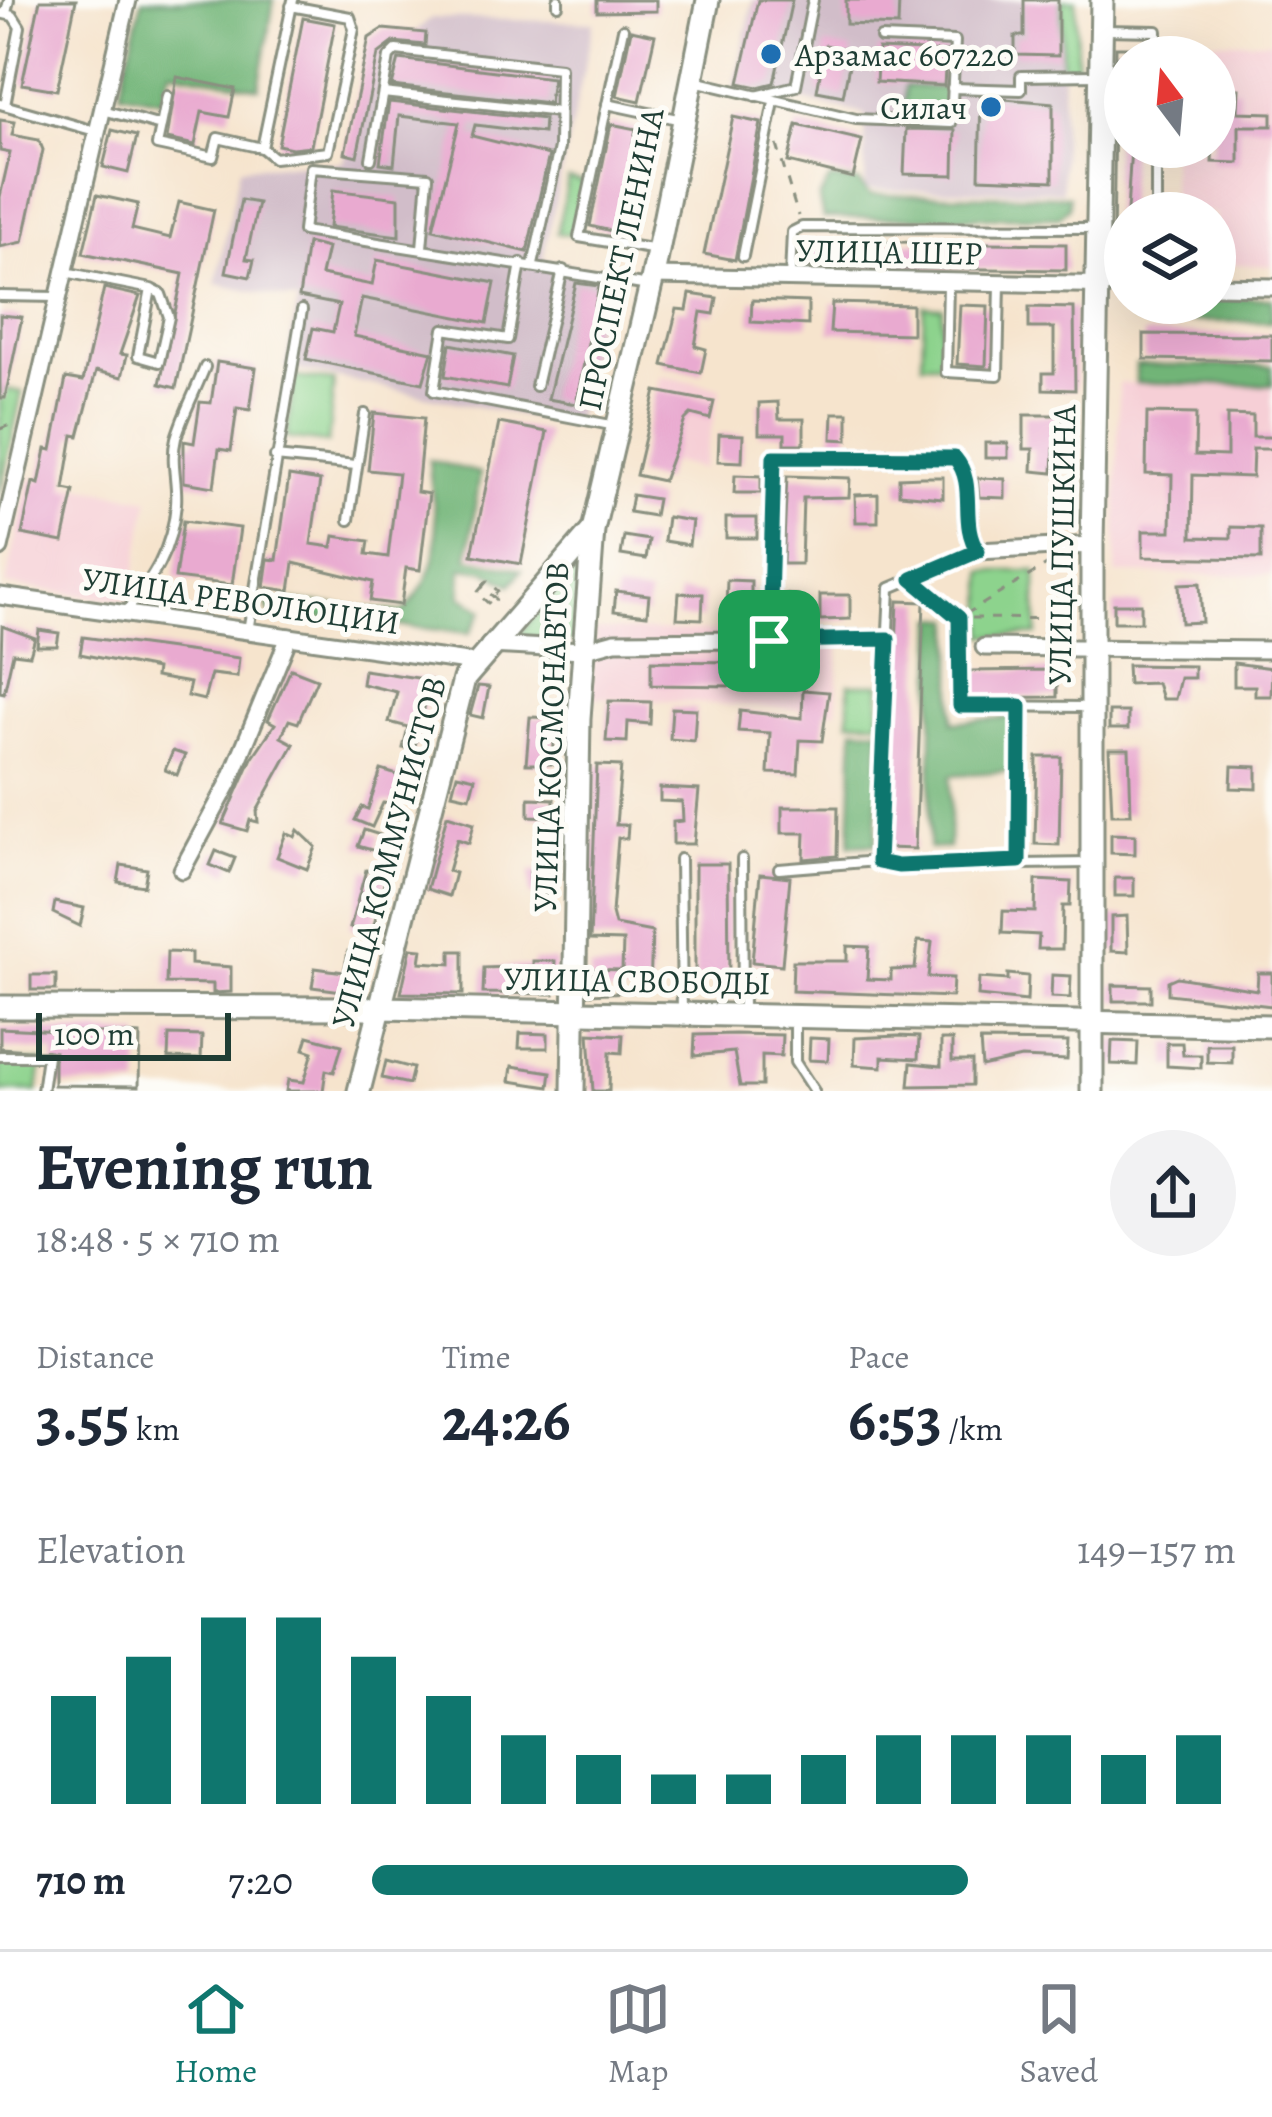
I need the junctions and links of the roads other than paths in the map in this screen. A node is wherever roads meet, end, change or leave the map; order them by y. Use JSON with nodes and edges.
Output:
{"nodes":[{"id":1,"x":9,"y":0,"type":"edge"},
{"id":2,"x":128,"y":0,"type":"edge"},
{"id":3,"x":709,"y":0,"type":"edge"},
{"id":4,"x":813,"y":0,"type":"edge"},
{"id":5,"x":1102,"y":0,"type":"edge"},
{"id":6,"x":292,"y":3,"type":"edge"},
{"id":7,"x":3,"y":13,"type":"edge"},
{"id":8,"x":622,"y":29,"type":"dead end"},
{"id":9,"x":1101,"y":30,"type":"junction"},
{"id":10,"x":1157,"y":36,"type":"edge"},
{"id":11,"x":881,"y":38,"type":"dead end"},
{"id":12,"x":1101,"y":75,"type":"junction"},
{"id":13,"x":692,"y":81,"type":"junction"},
{"id":14,"x":952,"y":88,"type":"junction"},
{"id":15,"x":382,"y":92,"type":"junction"},
{"id":16,"x":166,"y":97,"type":"dead end"},
{"id":17,"x":754,"y":97,"type":"junction"},
{"id":18,"x":774,"y":102,"type":"junction"},
{"id":19,"x":3,"y":104,"type":"edge"},
{"id":20,"x":607,"y":104,"type":"junction"},
{"id":21,"x":101,"y":109,"type":"junction"},
{"id":22,"x":560,"y":112,"type":"junction"},
{"id":23,"x":684,"y":120,"type":"junction"},
{"id":24,"x":160,"y":126,"type":"junction"},
{"id":25,"x":97,"y":132,"type":"junction"},
{"id":26,"x":262,"y":148,"type":"junction"},
{"id":27,"x":371,"y":159,"type":"dead end"},
{"id":28,"x":1099,"y":229,"type":"junction"},
{"id":29,"x":422,"y":248,"type":"junction"},
{"id":30,"x":658,"y":251,"type":"junction"},
{"id":31,"x":743,"y":256,"type":"dead end"},
{"id":32,"x":521,"y":263,"type":"junction"},
{"id":33,"x":533,"y":265,"type":"junction"},
{"id":34,"x":562,"y":270,"type":"junction"},
{"id":35,"x":64,"y":272,"type":"junction"},
{"id":36,"x":790,"y":280,"type":"junction"},
{"id":37,"x":652,"y":281,"type":"junction"},
{"id":38,"x":948,"y":282,"type":"junction"},
{"id":39,"x":1000,"y":283,"type":"junction"},
{"id":40,"x":1098,"y":285,"type":"junction"},
{"id":41,"x":1104,"y":285,"type":"edge"},
{"id":42,"x":1236,"y":286,"type":"edge"},
{"id":43,"x":1272,"y":287,"type":"edge"},
{"id":44,"x":151,"y":290,"type":"junction"},
{"id":45,"x":0,"y":296,"type":"edge"},
{"id":46,"x":58,"y":297,"type":"junction"},
{"id":47,"x":302,"y":310,"type":"dead end"},
{"id":48,"x":205,"y":367,"type":"dead end"},
{"id":49,"x":536,"y":386,"type":"dead end"},
{"id":50,"x":365,"y":414,"type":"dead end"},
{"id":51,"x":618,"y":426,"type":"junction"},
{"id":52,"x":275,"y":457,"type":"junction"},
{"id":53,"x":356,"y":465,"type":"junction"},
{"id":54,"x":349,"y":520,"type":"dead end"},
{"id":55,"x":593,"y":530,"type":"junction"},
{"id":56,"x":1084,"y":546,"type":"junction"},
{"id":57,"x":0,"y":548,"type":"edge"},
{"id":58,"x":978,"y":551,"type":"junction"},
{"id":59,"x":0,"y":596,"type":"edge"},
{"id":60,"x":123,"y":615,"type":"junction"},
{"id":61,"x":959,"y":618,"type":"road end"},
{"id":62,"x":248,"y":632,"type":"junction"},
{"id":63,"x":289,"y":637,"type":"junction"},
{"id":64,"x":888,"y":639,"type":"junction"},
{"id":65,"x":769,"y":641,"type":"junction"},
{"id":66,"x":985,"y":646,"type":"dead end"},
{"id":67,"x":1091,"y":647,"type":"junction"},
{"id":68,"x":582,"y":650,"type":"junction"},
{"id":69,"x":1272,"y":650,"type":"edge"},
{"id":70,"x":481,"y":654,"type":"junction"},
{"id":71,"x":1020,"y":706,"type":"junction"},
{"id":72,"x":1091,"y":707,"type":"junction"},
{"id":73,"x":680,"y":859,"type":"dead end"},
{"id":74,"x":742,"y":859,"type":"dead end"},
{"id":75,"x":1019,"y":861,"type":"junction"},
{"id":76,"x":878,"y":862,"type":"junction"},
{"id":77,"x":1092,"y":863,"type":"junction"},
{"id":78,"x":779,"y":869,"type":"dead end"},
{"id":79,"x":182,"y":870,"type":"dead end"},
{"id":80,"x":0,"y":1007,"type":"edge"},
{"id":81,"x":380,"y":1008,"type":"junction"},
{"id":82,"x":573,"y":1012,"type":"junction"},
{"id":83,"x":682,"y":1014,"type":"junction"},
{"id":84,"x":743,"y":1016,"type":"junction"},
{"id":85,"x":794,"y":1016,"type":"junction"},
{"id":86,"x":1090,"y":1021,"type":"junction"},
{"id":87,"x":1272,"y":1026,"type":"edge"},
{"id":88,"x":0,"y":1055,"type":"edge"},
{"id":89,"x":42,"y":1091,"type":"edge"},
{"id":90,"x":359,"y":1091,"type":"edge"},
{"id":91,"x":573,"y":1091,"type":"edge"},
{"id":92,"x":814,"y":1091,"type":"edge"},
{"id":93,"x":1092,"y":1091,"type":"edge"}],
"edges":[{"from":1,"to":7,"type":"lane"},
{"from":2,"to":21,"type":"street"},
{"from":3,"to":13,"type":"street","name":"ПРОСПЕКТ ЛЕНИНА"},
{"from":4,"to":17,"type":"lane"},
{"from":5,"to":9,"type":"street","name":"УЛИЦА ПУШКИНА"},
{"from":6,"to":26,"type":"lane"},
{"from":6,"to":26,"type":"lane"},
{"from":7,"to":19,"type":"lane"},
{"from":8,"to":20,"type":"lane"},
{"from":9,"to":10,"type":"lane"},
{"from":9,"to":12,"type":"street","name":"УЛИЦА ПУШКИНА"},
{"from":11,"to":14,"type":"lane"},
{"from":12,"to":14,"type":"lane"},
{"from":12,"to":28,"type":"street","name":"УЛИЦА ПУШКИНА"},
{"from":13,"to":17,"type":"lane"},
{"from":13,"to":23,"type":"street","name":"ПРОСПЕКТ ЛЕНИНА"},
{"from":14,"to":18,"type":"lane"},
{"from":15,"to":22,"type":"lane"},
{"from":15,"to":22,"type":"lane"},
{"from":15,"to":27,"type":"lane"},
{"from":16,"to":24,"type":"lane"},
{"from":17,"to":18,"type":"lane"},
{"from":18,"to":31,"type":"lane"},
{"from":19,"to":25,"type":"lane"},
{"from":20,"to":23,"type":"lane"},
{"from":20,"to":30,"type":"lane"},
{"from":21,"to":24,"type":"lane"},
{"from":21,"to":25,"type":"street"},
{"from":22,"to":33,"type":"lane"},
{"from":23,"to":30,"type":"street","name":"ПРОСПЕКТ ЛЕНИНА"},
{"from":24,"to":26,"type":"lane"},
{"from":25,"to":35,"type":"street"},
{"from":28,"to":36,"type":"lane"},
{"from":28,"to":40,"type":"street","name":"УЛИЦА ПУШКИНА"},
{"from":29,"to":29,"type":"lane"},
{"from":29,"to":32,"type":"lane"},
{"from":30,"to":37,"type":"street","name":"ПРОСПЕКТ ЛЕНИНА"},
{"from":32,"to":33,"type":"lane"},
{"from":32,"to":51,"type":"lane"},
{"from":33,"to":34,"type":"lane"},
{"from":34,"to":37,"type":"lane"},
{"from":34,"to":49,"type":"lane"},
{"from":35,"to":44,"type":"lane"},
{"from":35,"to":46,"type":"street"},
{"from":36,"to":37,"type":"street","name":"УЛИЦА ШЕР"},
{"from":36,"to":38,"type":"street","name":"УЛИЦА ШЕР"},
{"from":37,"to":51,"type":"street","name":"ПРОСПЕКТ ЛЕНИНА"},
{"from":38,"to":39,"type":"street","name":"УЛИЦА ШЕР"},
{"from":38,"to":39,"type":"lane"},
{"from":39,"to":40,"type":"street","name":"УЛИЦА ШЕР"},
{"from":40,"to":41,"type":"street","name":"УЛИЦА ШЕР"},
{"from":40,"to":56,"type":"street","name":"УЛИЦА ПУШКИНА"},
{"from":42,"to":43,"type":"street"},
{"from":44,"to":44,"type":"lane"},
{"from":45,"to":46,"type":"lane"},
{"from":46,"to":57,"type":"street"},
{"from":47,"to":52,"type":"lane"},
{"from":48,"to":60,"type":"lane"},
{"from":50,"to":53,"type":"lane"},
{"from":51,"to":55,"type":"street","name":"ПРОСПЕКТ ЛЕНИНА"},
{"from":52,"to":53,"type":"lane"},
{"from":52,"to":62,"type":"lane"},
{"from":53,"to":54,"type":"lane"},
{"from":55,"to":68,"type":"street","name":"УЛИЦА КОСМОНАВТОВ"},
{"from":55,"to":70,"type":"street","name":"УЛИЦА КОММУНИСТОВ"},
{"from":56,"to":58,"type":"street"},
{"from":56,"to":67,"type":"street","name":"УЛИЦА ПУШКИНА"},
{"from":58,"to":64,"type":"lane"},
{"from":58,"to":65,"type":"street"},
{"from":59,"to":60,"type":"street","name":"УЛИЦА РЕВОЛЮЦИИ"},
{"from":60,"to":62,"type":"street","name":"УЛИЦА РЕВОЛЮЦИИ"},
{"from":61,"to":71,"type":"lane"},
{"from":62,"to":63,"type":"street","name":"УЛИЦА РЕВОЛЮЦИИ"},
{"from":63,"to":70,"type":"street","name":"УЛИЦА РЕВОЛЮЦИИ"},
{"from":63,"to":79,"type":"street"},
{"from":64,"to":65,"type":"street","name":"УЛИЦА РЕВОЛЮЦИИ"},
{"from":64,"to":76,"type":"lane"},
{"from":65,"to":68,"type":"street","name":"УЛИЦА РЕВОЛЮЦИИ"},
{"from":66,"to":67,"type":"street"},
{"from":67,"to":69,"type":"street"},
{"from":67,"to":72,"type":"street","name":"УЛИЦА ПУШКИНА"},
{"from":68,"to":70,"type":"street","name":"УЛИЦА РЕВОЛЮЦИИ"},
{"from":68,"to":82,"type":"street","name":"УЛИЦА КОСМОНАВТОВ"},
{"from":70,"to":81,"type":"street","name":"УЛИЦА КОММУНИСТОВ"},
{"from":71,"to":72,"type":"lane"},
{"from":71,"to":75,"type":"lane"},
{"from":72,"to":77,"type":"street","name":"УЛИЦА ПУШКИНА"},
{"from":73,"to":83,"type":"lane"},
{"from":74,"to":84,"type":"lane"},
{"from":75,"to":76,"type":"lane"},
{"from":75,"to":77,"type":"lane"},
{"from":76,"to":78,"type":"lane"},
{"from":77,"to":86,"type":"street","name":"УЛИЦА ПУШКИНА"},
{"from":80,"to":81,"type":"street","name":"УЛИЦА СВОБОДЫ"},
{"from":81,"to":82,"type":"street","name":"УЛИЦА СВОБОДЫ"},
{"from":81,"to":90,"type":"street","name":"УЛИЦА КОММУНИСТОВ"},
{"from":82,"to":83,"type":"street","name":"УЛИЦА СВОБОДЫ"},
{"from":82,"to":91,"type":"street","name":"УЛИЦА КОСМОНАВТОВ"},
{"from":83,"to":84,"type":"street","name":"УЛИЦА СВОБОДЫ"},
{"from":84,"to":85,"type":"street","name":"УЛИЦА СВОБОДЫ"},
{"from":85,"to":86,"type":"street","name":"УЛИЦА СВОБОДЫ"},
{"from":85,"to":92,"type":"lane"},
{"from":86,"to":87,"type":"street","name":"УЛИЦА СВОБОДЫ"},
{"from":86,"to":93,"type":"street","name":"УЛИЦА ПУШКИНА"},
{"from":88,"to":89,"type":"lane"}]}
